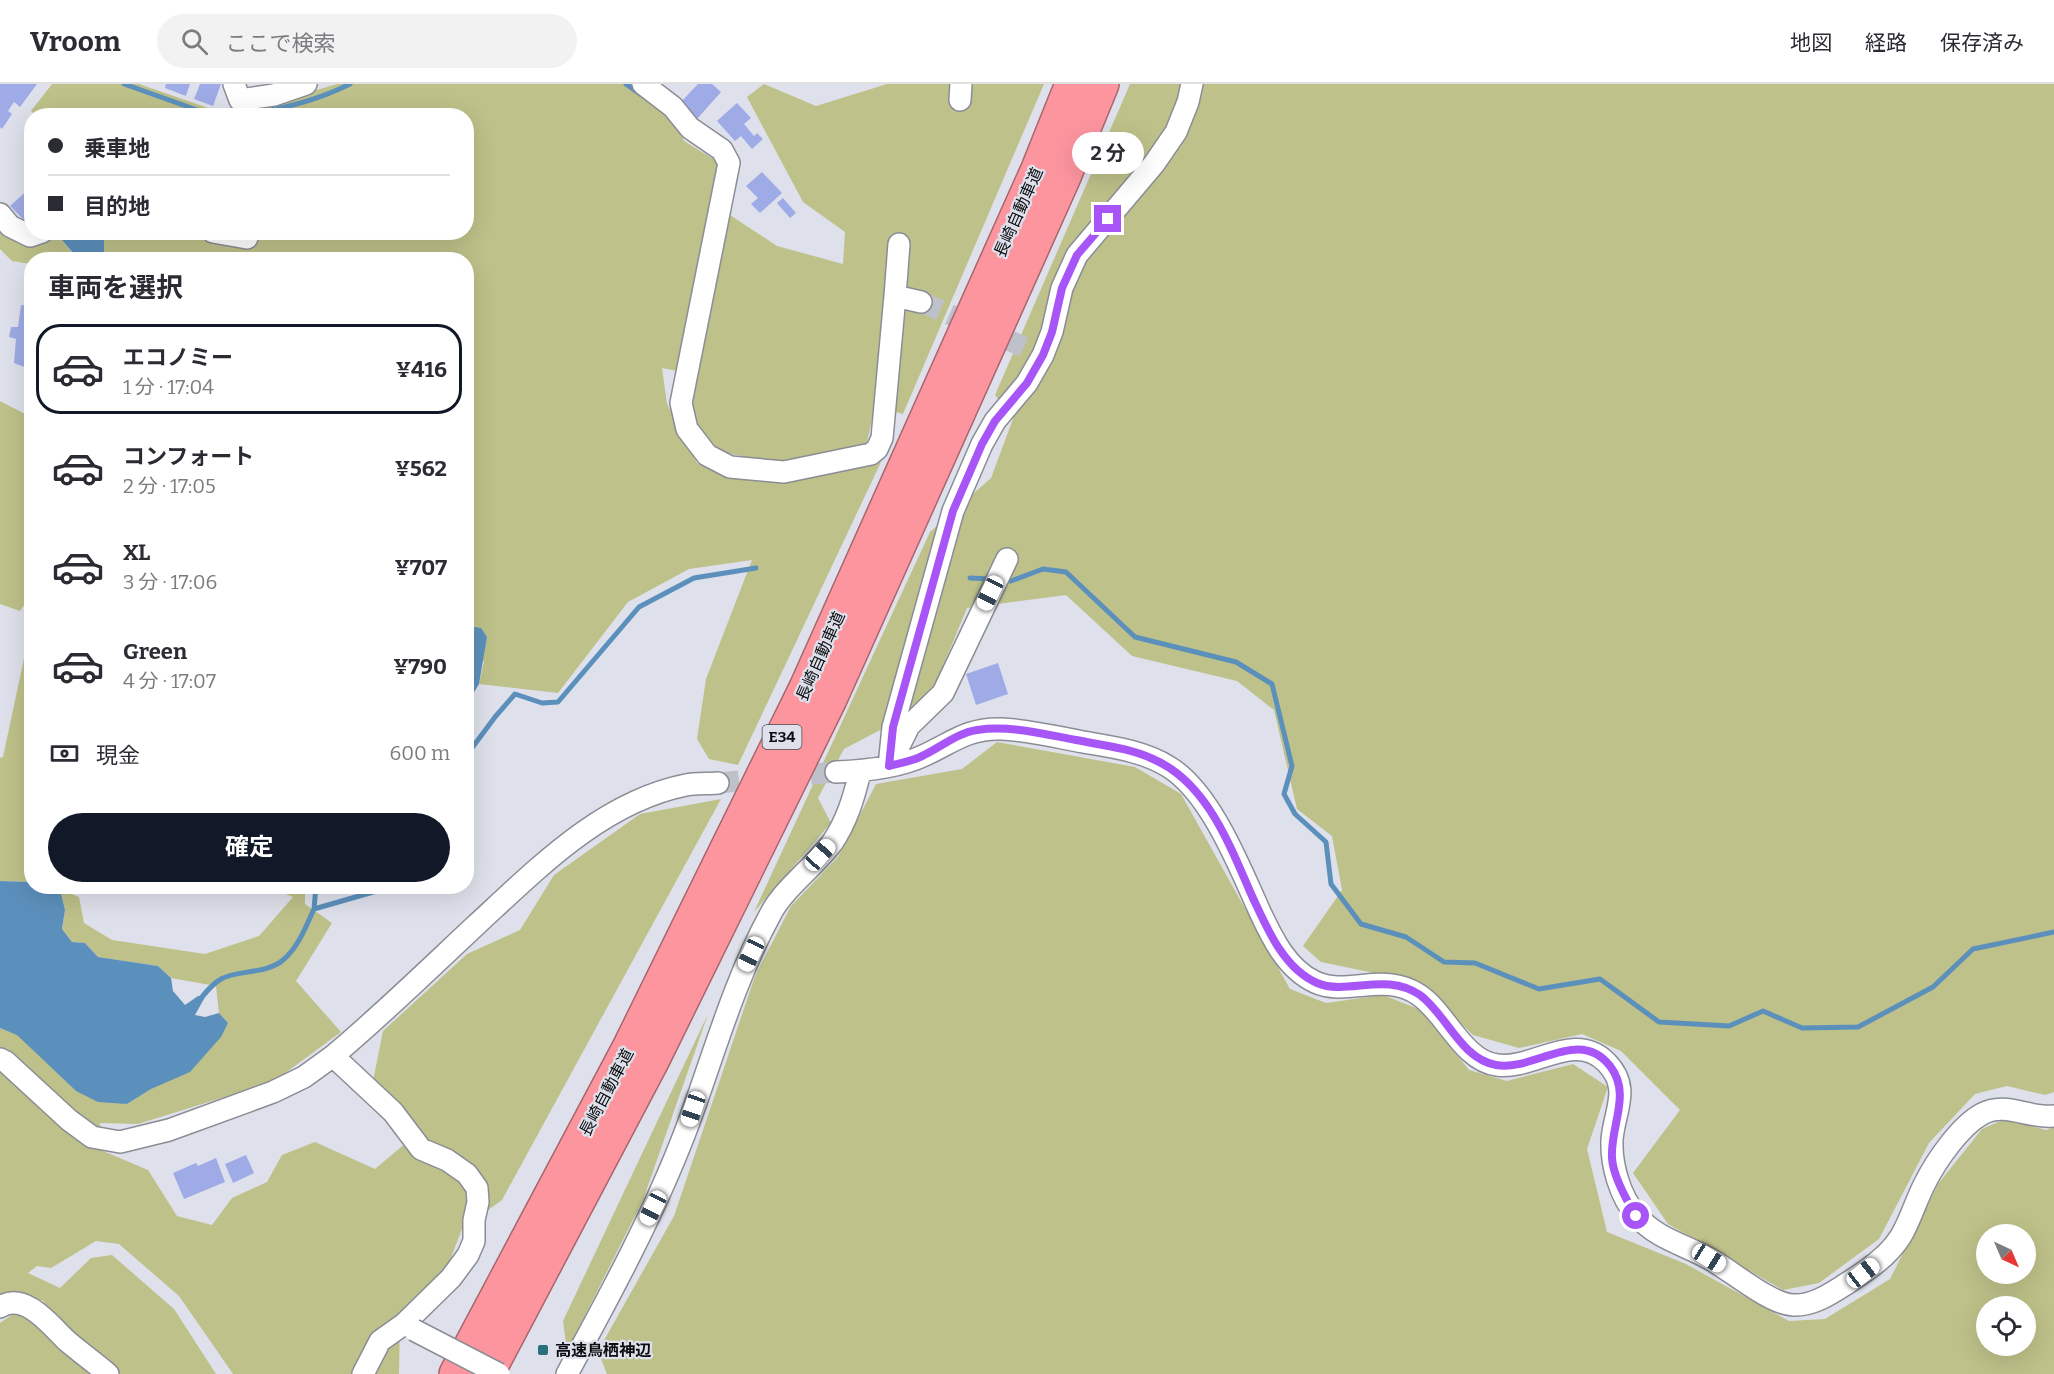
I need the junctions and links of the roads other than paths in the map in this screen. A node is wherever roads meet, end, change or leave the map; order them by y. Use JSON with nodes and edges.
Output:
{"nodes":[{"id":1,"x":234,"y":84,"type":"edge"},
{"id":2,"x":306,"y":84,"type":"edge"},
{"id":3,"x":643,"y":84,"type":"edge"},
{"id":4,"x":1072,"y":84,"type":"edge"},
{"id":5,"x":1102,"y":84,"type":"edge"},
{"id":6,"x":1192,"y":84,"type":"edge"},
{"id":7,"x":0,"y":214,"type":"edge"},
{"id":8,"x":24,"y":233,"type":"edge"},
{"id":9,"x":899,"y":244,"type":"dead end"},
{"id":10,"x":895,"y":296,"type":"junction"},
{"id":11,"x":921,"y":302,"type":"tunnel mouth"},
{"id":12,"x":1007,"y":558,"type":"dead end"},
{"id":13,"x":889,"y":766,"type":"junction"},
{"id":14,"x":836,"y":772,"type":"tunnel mouth"},
{"id":15,"x":860,"y":772,"type":"junction"},
{"id":16,"x":718,"y":783,"type":"tunnel mouth"},
{"id":17,"x":333,"y":1056,"type":"junction"},
{"id":18,"x":0,"y":1059,"type":"edge"},
{"id":19,"x":2054,"y":1116,"type":"edge"},
{"id":20,"x":0,"y":1307,"type":"edge"},
{"id":21,"x":409,"y":1327,"type":"junction"},
{"id":22,"x":108,"y":1374,"type":"edge"},
{"id":23,"x":363,"y":1374,"type":"edge"},
{"id":24,"x":456,"y":1374,"type":"edge"},
{"id":25,"x":487,"y":1374,"type":"edge"},
{"id":26,"x":499,"y":1374,"type":"edge"},
{"id":27,"x":567,"y":1374,"type":"edge"}],
"edges":[{"from":1,"to":2,"type":"street"},
{"from":3,"to":10,"type":"street"},
{"from":4,"to":24,"type":"highway","name":"長崎自動車道","number":"E34"},
{"from":5,"to":25,"type":"highway","name":"長崎自動車道","number":"E34"},
{"from":6,"to":13,"type":"street"},
{"from":7,"to":8,"type":"street"},
{"from":9,"to":10,"type":"street"},
{"from":10,"to":11,"type":"street"},
{"from":12,"to":13,"type":"street"},
{"from":13,"to":15,"type":"street"},
{"from":13,"to":19,"type":"street"},
{"from":14,"to":15,"type":"street"},
{"from":15,"to":27,"type":"street"},
{"from":16,"to":17,"type":"street"},
{"from":17,"to":18,"type":"street"},
{"from":17,"to":21,"type":"street"},
{"from":20,"to":22,"type":"street"},
{"from":21,"to":23,"type":"street"},
{"from":21,"to":26,"type":"street","bridge":true}]}
